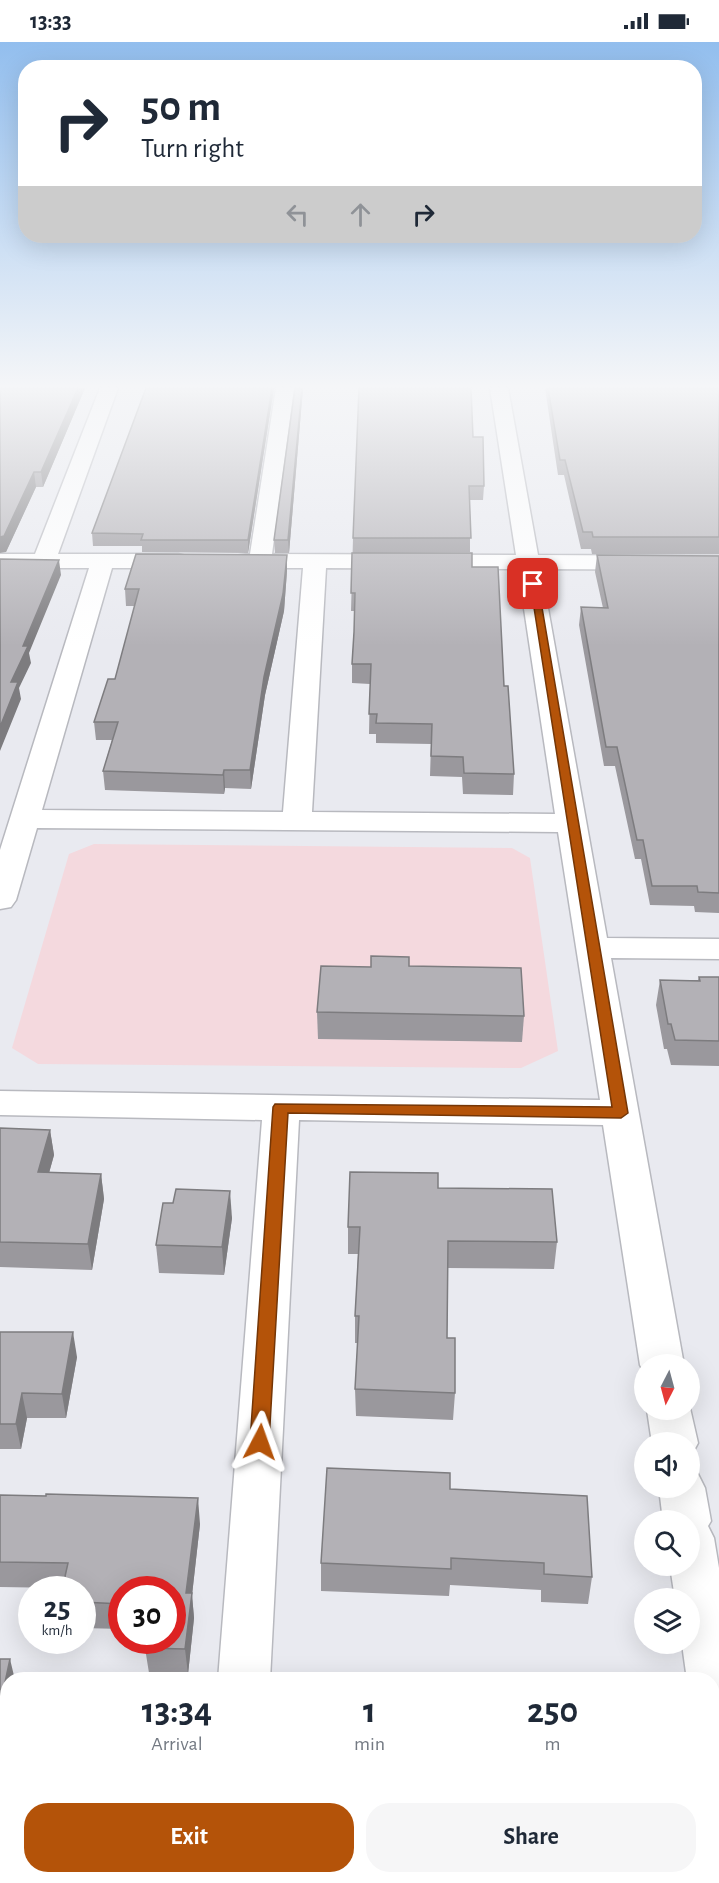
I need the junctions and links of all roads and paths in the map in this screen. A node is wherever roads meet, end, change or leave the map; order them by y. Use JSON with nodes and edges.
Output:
{"nodes":[{"id":1,"x":77,"y":474,"type":"edge"},
{"id":2,"x":273,"y":474,"type":"edge"},
{"id":3,"x":514,"y":474,"type":"edge"},
{"id":4,"x":0,"y":561,"type":"edge"},
{"id":5,"x":44,"y":561,"type":"junction"},
{"id":6,"x":103,"y":561,"type":"junction"},
{"id":7,"x":260,"y":561,"type":"junction"},
{"id":8,"x":315,"y":562,"type":"junction"},
{"id":9,"x":529,"y":562,"type":"junction"},
{"id":10,"x":719,"y":563,"type":"edge"},
{"id":11,"x":24,"y":819,"type":"junction"},
{"id":12,"x":297,"y":821,"type":"junction"},
{"id":13,"x":573,"y":823,"type":"junction"},
{"id":14,"x":0,"y":900,"type":"edge"},
{"id":15,"x":594,"y":948,"type":"junction"},
{"id":16,"x":719,"y":949,"type":"edge"},
{"id":17,"x":0,"y":1103,"type":"edge"},
{"id":18,"x":280,"y":1107,"type":"junction"},
{"id":19,"x":621,"y":1113,"type":"junction"},
{"id":20,"x":660,"y":1354,"type":"edge"},
{"id":21,"x":696,"y":1576,"type":"edge"},
{"id":22,"x":245,"y":1672,"type":"edge"},
{"id":23,"x":712,"y":1672,"type":"edge"}],
"edges":[{"from":1,"to":5,"type":"street"},
{"from":2,"to":7,"type":"street"},
{"from":3,"to":9,"type":"street"},
{"from":4,"to":5,"type":"street"},
{"from":5,"to":6,"type":"street"},
{"from":6,"to":7,"type":"street"},
{"from":6,"to":11,"type":"street"},
{"from":7,"to":8,"type":"street"},
{"from":8,"to":9,"type":"street"},
{"from":8,"to":12,"type":"street"},
{"from":9,"to":10,"type":"street"},
{"from":9,"to":13,"type":"street"},
{"from":11,"to":12,"type":"street"},
{"from":11,"to":14,"type":"street"},
{"from":12,"to":13,"type":"street"},
{"from":13,"to":15,"type":"street"},
{"from":15,"to":16,"type":"street"},
{"from":15,"to":19,"type":"street"},
{"from":17,"to":18,"type":"street"},
{"from":18,"to":19,"type":"street"},
{"from":18,"to":22,"type":"street"},
{"from":19,"to":20,"type":"street"},
{"from":21,"to":23,"type":"street"}]}
